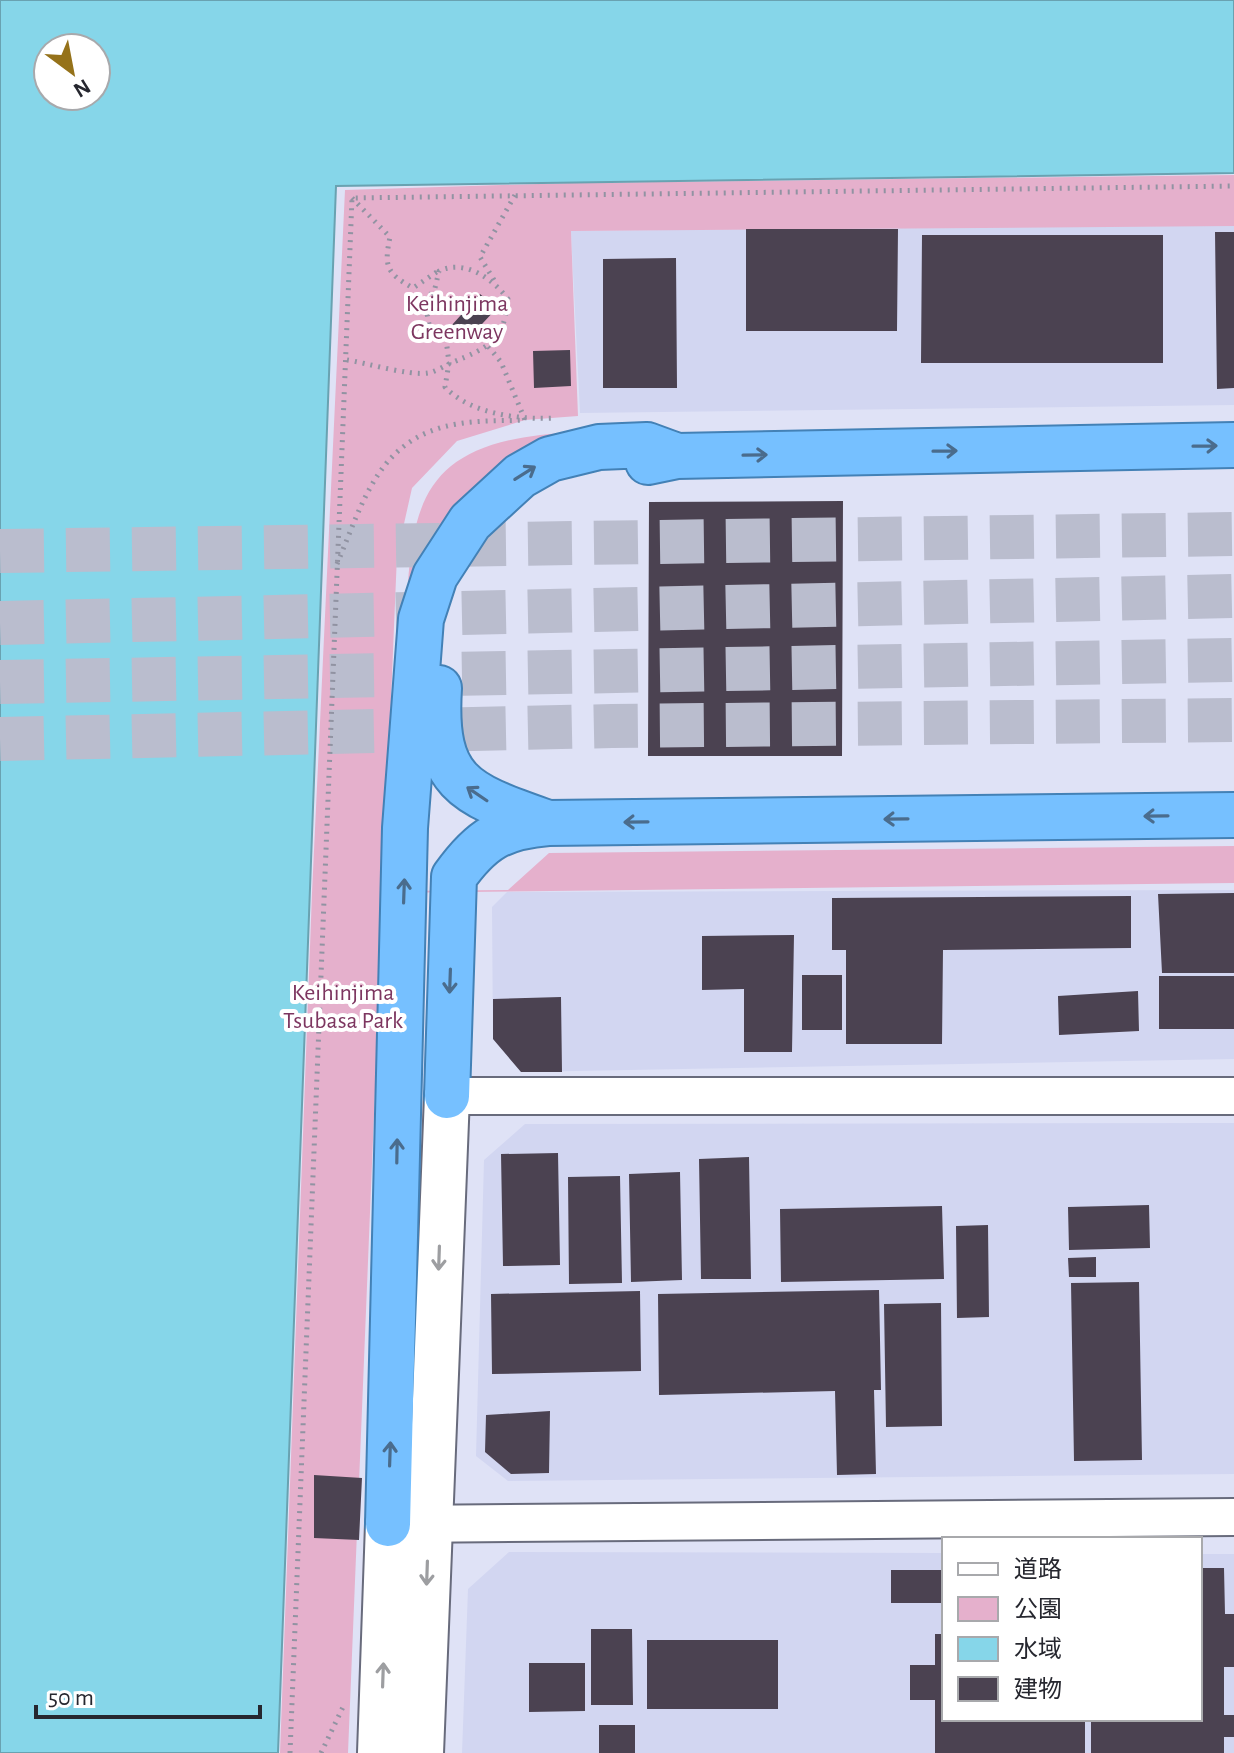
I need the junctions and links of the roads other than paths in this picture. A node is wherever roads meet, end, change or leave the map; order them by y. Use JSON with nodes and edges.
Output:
{"nodes":[{"id":1,"x":1234,"y":445,"type":"edge"},
{"id":2,"x":677,"y":456,"type":"junction"},
{"id":3,"x":1234,"y":815,"type":"edge"},
{"id":4,"x":548,"y":823,"type":"junction"},
{"id":5,"x":447,"y":1096,"type":"junction"},
{"id":6,"x":1234,"y":1096,"type":"edge"},
{"id":7,"x":1234,"y":1517,"type":"edge"},
{"id":8,"x":408,"y":1525,"type":"junction"},
{"id":9,"x":380,"y":1753,"type":"edge"},
{"id":10,"x":421,"y":1753,"type":"edge"}],
"edges":[{"from":2,"to":1,"type":"highway","one_way":true},
{"from":4,"to":2,"type":"highway","one_way":true},
{"from":8,"to":2,"type":"highway","one_way":true},
{"from":3,"to":4,"type":"highway","one_way":true},
{"from":4,"to":5,"type":"highway","one_way":true},
{"from":5,"to":6,"type":"street"},
{"from":5,"to":8,"type":"street","one_way":true},
{"from":7,"to":8,"type":"street"},
{"from":9,"to":8,"type":"street","one_way":true},
{"from":8,"to":10,"type":"street","one_way":true}]}
